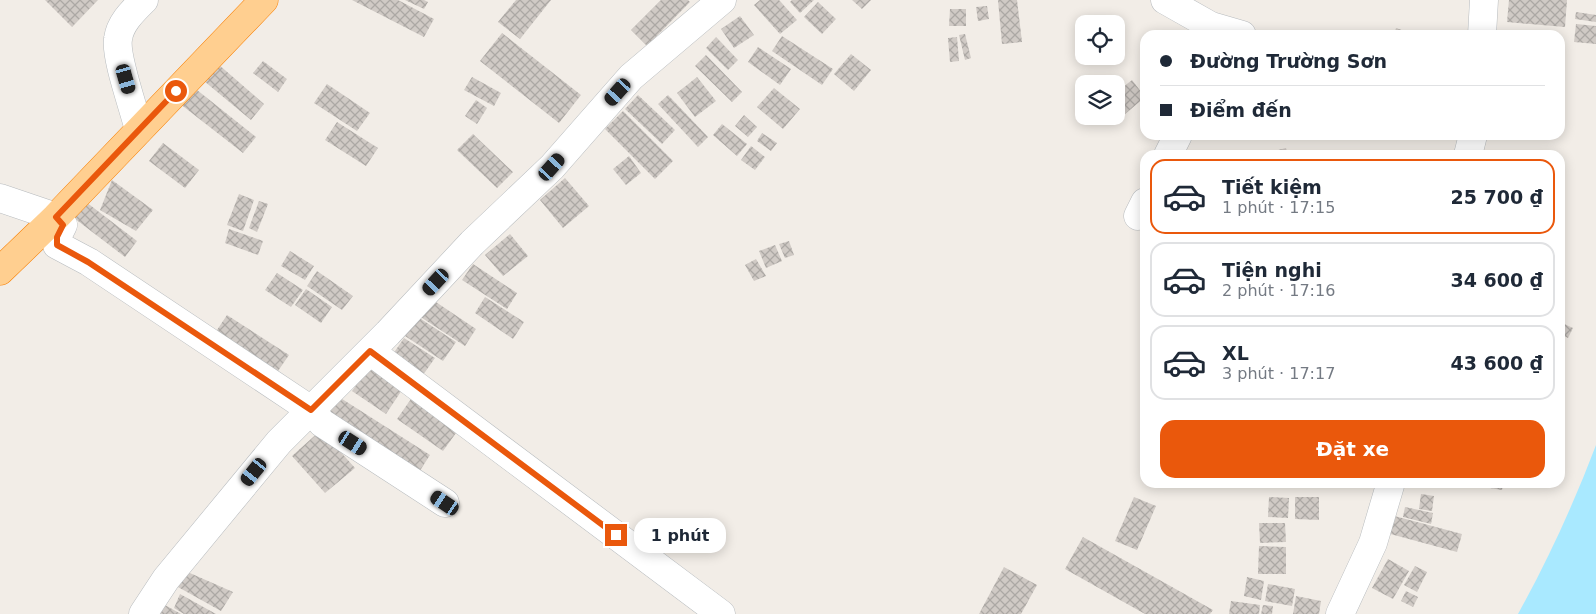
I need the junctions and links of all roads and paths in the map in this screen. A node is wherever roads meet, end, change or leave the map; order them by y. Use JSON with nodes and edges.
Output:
{"nodes":[{"id":1,"x":144,"y":0,"type":"edge"},
{"id":2,"x":264,"y":0,"type":"edge"},
{"id":3,"x":722,"y":0,"type":"edge"},
{"id":4,"x":1165,"y":0,"type":"edge"},
{"id":5,"x":1484,"y":0,"type":"edge"},
{"id":6,"x":1222,"y":30,"type":"edge"},
{"id":7,"x":1482,"y":30,"type":"edge"},
{"id":8,"x":139,"y":130,"type":"junction"},
{"id":9,"x":0,"y":198,"type":"edge"},
{"id":10,"x":56,"y":217,"type":"junction"},
{"id":11,"x":0,"y":271,"type":"edge"},
{"id":12,"x":370,"y":351,"type":"junction"},
{"id":13,"x":311,"y":410,"type":"junction"},
{"id":14,"x":1388,"y":488,"type":"edge"},
{"id":15,"x":445,"y":503,"type":"dead end"},
{"id":16,"x":143,"y":614,"type":"edge"},
{"id":17,"x":722,"y":614,"type":"edge"},
{"id":18,"x":1340,"y":614,"type":"edge"}],
"edges":[{"from":1,"to":8,"type":"street"},
{"from":2,"to":8,"type":"highway"},
{"from":3,"to":12,"type":"street"},
{"from":4,"to":6,"type":"street"},
{"from":5,"to":7,"type":"street"},
{"from":8,"to":10,"type":"highway"},
{"from":9,"to":10,"type":"street"},
{"from":10,"to":11,"type":"highway"},
{"from":10,"to":13,"type":"street"},
{"from":12,"to":13,"type":"street"},
{"from":12,"to":17,"type":"street"},
{"from":13,"to":15,"type":"street"},
{"from":13,"to":16,"type":"street"},
{"from":14,"to":18,"type":"street"}]}
